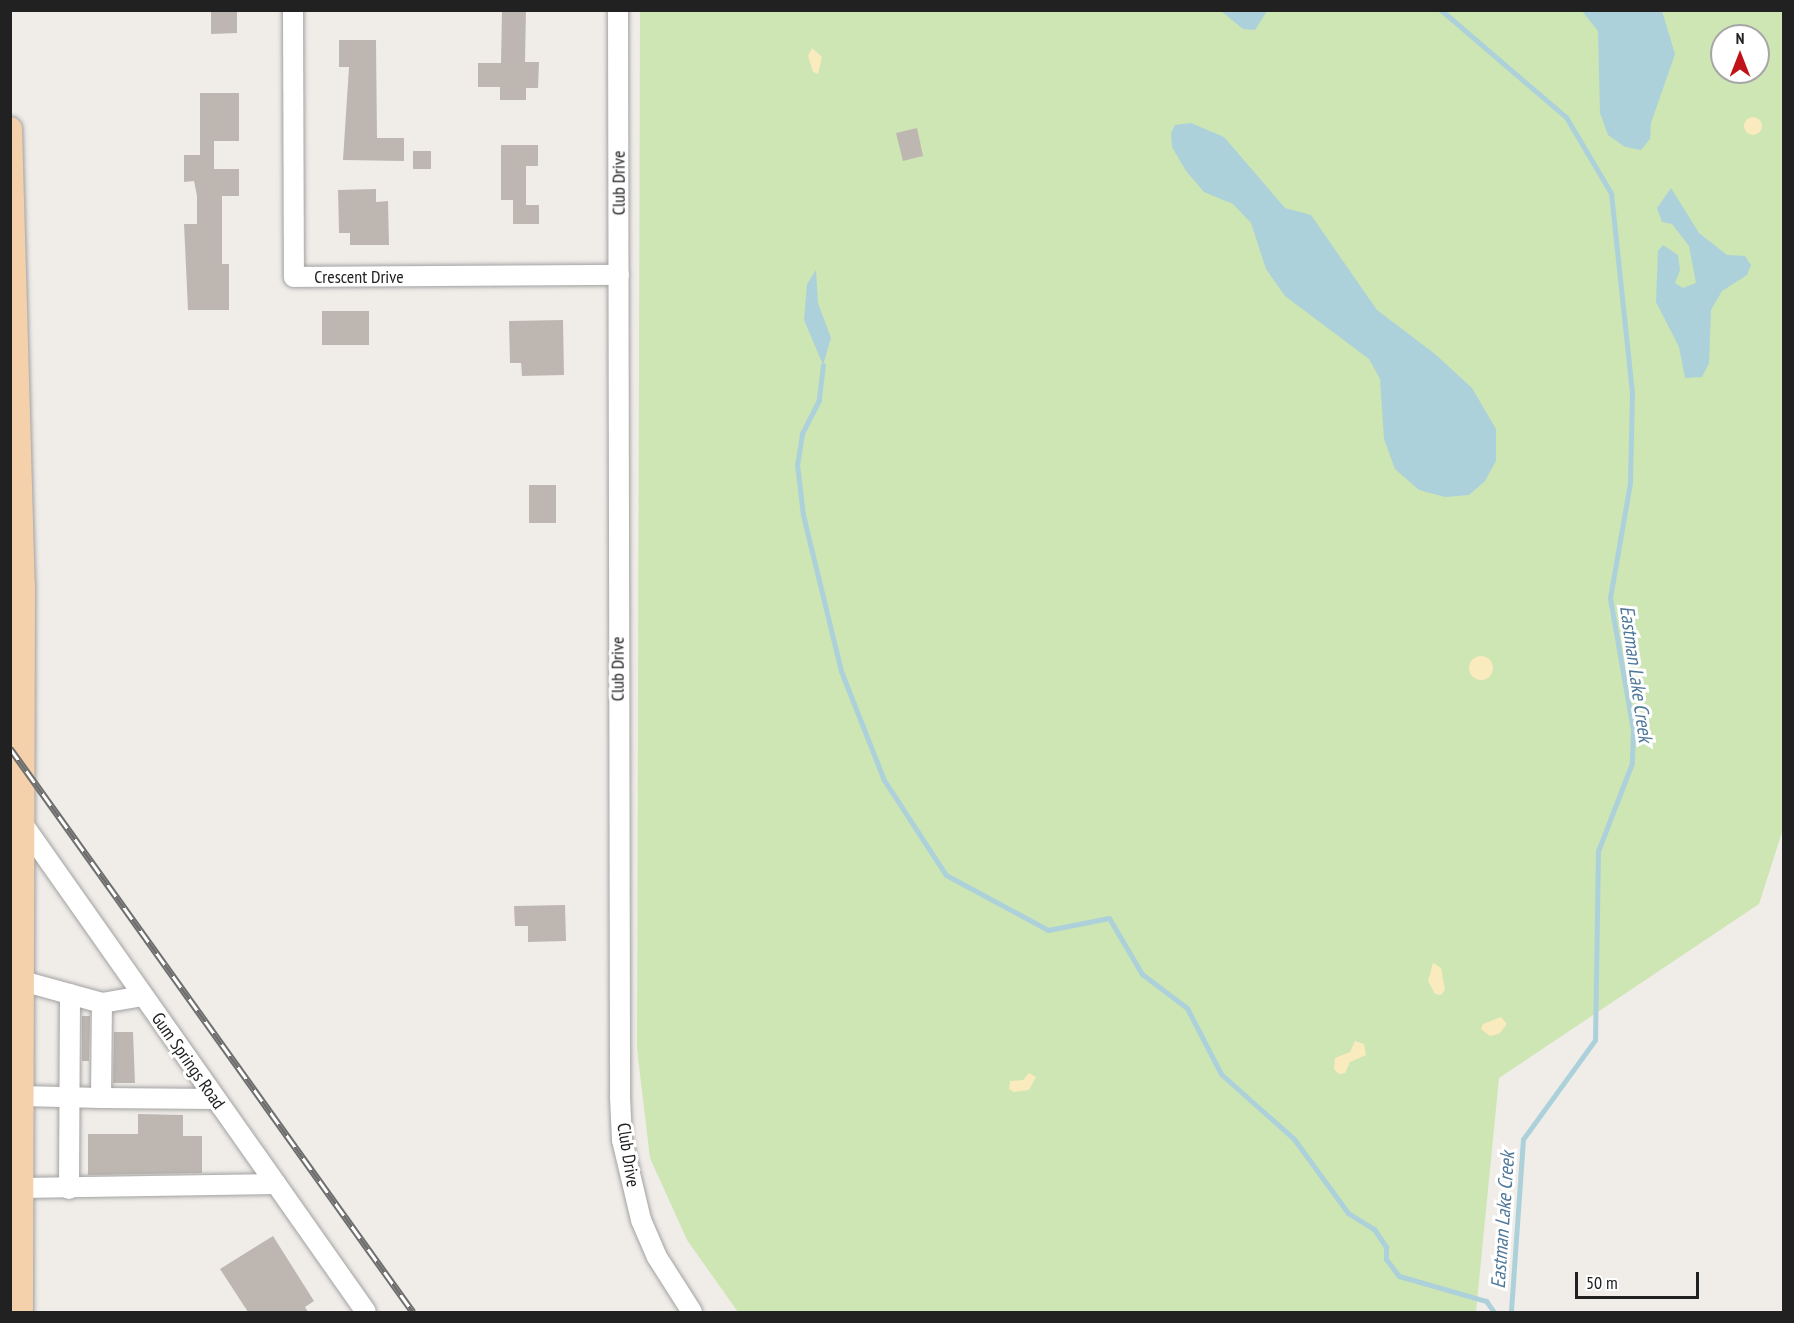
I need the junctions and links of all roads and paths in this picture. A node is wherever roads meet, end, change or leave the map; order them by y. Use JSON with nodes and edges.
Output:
{"nodes":[{"id":1,"x":293,"y":10,"type":"edge"},
{"id":2,"x":618,"y":10,"type":"edge"},
{"id":3,"x":10,"y":129,"type":"edge"},
{"id":4,"x":619,"y":275,"type":"junction"},
{"id":5,"x":17,"y":817,"type":"edge"},
{"id":6,"x":22,"y":981,"type":"junction"},
{"id":7,"x":70,"y":994,"type":"junction"},
{"id":8,"x":143,"y":996,"type":"junction"},
{"id":9,"x":102,"y":1003,"type":"junction"},
{"id":10,"x":22,"y":1096,"type":"junction"},
{"id":11,"x":70,"y":1097,"type":"junction"},
{"id":12,"x":101,"y":1098,"type":"junction"},
{"id":13,"x":215,"y":1099,"type":"junction"},
{"id":14,"x":276,"y":1184,"type":"junction"},
{"id":15,"x":21,"y":1188,"type":"junction"},
{"id":16,"x":69,"y":1189,"type":"junction"},
{"id":17,"x":21,"y":1312,"type":"edge"},
{"id":18,"x":366,"y":1312,"type":"edge"},
{"id":19,"x":692,"y":1312,"type":"edge"}],
"edges":[{"from":1,"to":4,"type":"street","name":"Crescent Drive"},
{"from":2,"to":4,"type":"street","name":"Club Drive"},
{"from":3,"to":5,"type":"main road"},
{"from":4,"to":19,"type":"street","name":"Club Drive"},
{"from":5,"to":6,"type":"main road"},
{"from":5,"to":8,"type":"street","name":"Gum Springs Road"},
{"from":6,"to":7,"type":"street"},
{"from":6,"to":10,"type":"main road"},
{"from":7,"to":9,"type":"street"},
{"from":7,"to":11,"type":"street"},
{"from":8,"to":9,"type":"street"},
{"from":8,"to":13,"type":"street","name":"Gum Springs Road"},
{"from":9,"to":12,"type":"street"},
{"from":10,"to":11,"type":"street"},
{"from":10,"to":15,"type":"main road"},
{"from":11,"to":12,"type":"street"},
{"from":11,"to":16,"type":"street"},
{"from":12,"to":13,"type":"street"},
{"from":13,"to":14,"type":"street","name":"Gum Springs Road"},
{"from":14,"to":16,"type":"street"},
{"from":14,"to":18,"type":"street","name":"Gum Springs Road"},
{"from":15,"to":16,"type":"street"},
{"from":15,"to":17,"type":"main road"}]}
